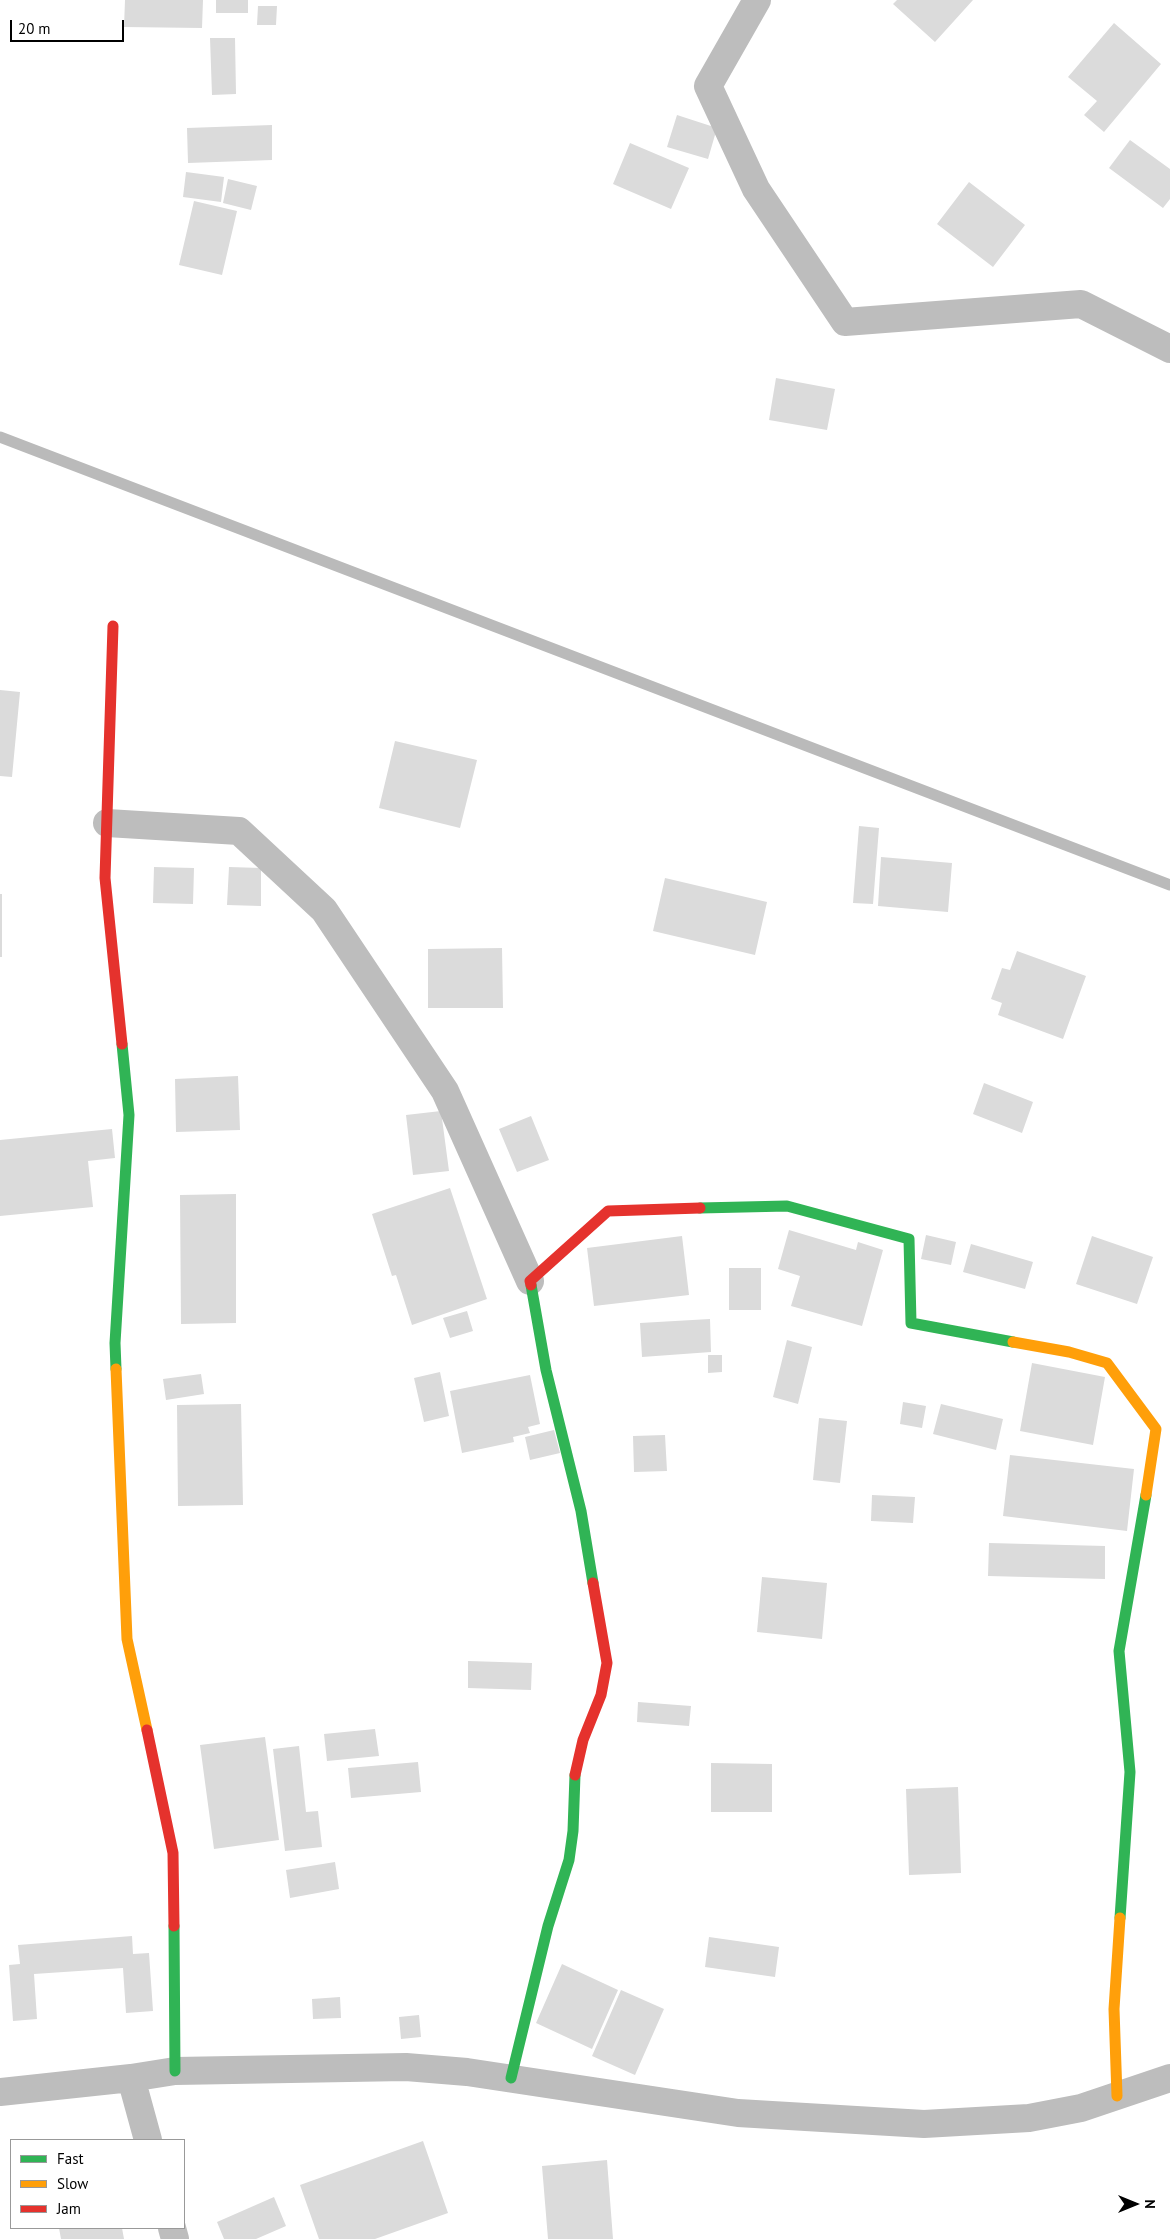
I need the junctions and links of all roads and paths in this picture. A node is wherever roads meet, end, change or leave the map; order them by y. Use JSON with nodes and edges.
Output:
{"nodes":[{"id":1,"x":758,"y":0,"type":"edge"},
{"id":2,"x":1170,"y":349,"type":"edge"},
{"id":3,"x":113,"y":626,"type":"dead end"},
{"id":4,"x":107,"y":823,"type":"junction"},
{"id":5,"x":530,"y":1280,"type":"junction"},
{"id":6,"x":175,"y":2071,"type":"junction"},
{"id":7,"x":130,"y":2078,"type":"junction"},
{"id":8,"x":511,"y":2078,"type":"junction"},
{"id":9,"x":1170,"y":2078,"type":"edge"},
{"id":10,"x":0,"y":2092,"type":"edge"},
{"id":11,"x":1117,"y":2096,"type":"junction"},
{"id":12,"x":148,"y":2139,"type":"edge"}],
"edges":[{"from":1,"to":2,"type":"street"},
{"from":3,"to":4,"type":"street"},
{"from":4,"to":5,"type":"street"},
{"from":4,"to":6,"type":"street"},
{"from":5,"to":8,"type":"street"},
{"from":5,"to":11,"type":"street"},
{"from":6,"to":7,"type":"street"},
{"from":6,"to":8,"type":"street"},
{"from":7,"to":10,"type":"street"},
{"from":7,"to":12,"type":"street"},
{"from":8,"to":11,"type":"street"},
{"from":9,"to":11,"type":"street"}]}
